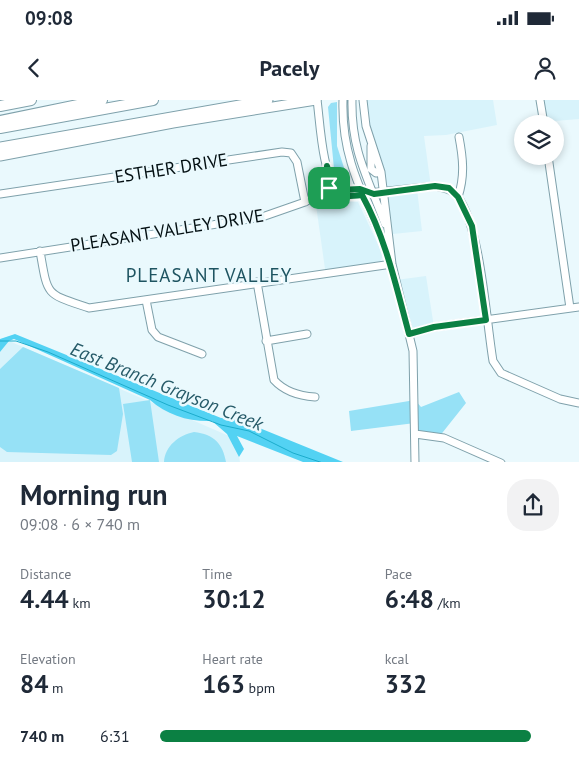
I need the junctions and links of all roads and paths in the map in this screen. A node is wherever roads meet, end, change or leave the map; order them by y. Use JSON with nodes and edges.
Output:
{"nodes":[{"id":1,"x":31,"y":100,"type":"edge"},
{"id":2,"x":102,"y":100,"type":"edge"},
{"id":3,"x":154,"y":100,"type":"edge"},
{"id":4,"x":268,"y":100,"type":"edge"},
{"id":5,"x":316,"y":100,"type":"edge"},
{"id":6,"x":363,"y":100,"type":"edge"},
{"id":7,"x":540,"y":100,"type":"edge"},
{"id":8,"x":343,"y":101,"type":"edge"},
{"id":9,"x":352,"y":101,"type":"edge"},
{"id":10,"x":0,"y":106,"type":"edge"},
{"id":11,"x":542,"y":115,"type":"edge"},
{"id":12,"x":0,"y":121,"type":"edge"},
{"id":13,"x":0,"y":128,"type":"edge"},
{"id":14,"x":460,"y":137,"type":"dead end"},
{"id":15,"x":0,"y":147,"type":"edge"},
{"id":16,"x":0,"y":156,"type":"edge"},
{"id":17,"x":549,"y":165,"type":"edge"},
{"id":18,"x":327,"y":166,"type":"junction"},
{"id":19,"x":329,"y":188,"type":"junction"},
{"id":20,"x":361,"y":192,"type":"junction"},
{"id":21,"x":385,"y":193,"type":"junction"},
{"id":22,"x":0,"y":194,"type":"edge"},
{"id":23,"x":374,"y":194,"type":"junction"},
{"id":24,"x":458,"y":197,"type":"junction"},
{"id":25,"x":305,"y":202,"type":"junction"},
{"id":26,"x":389,"y":234,"type":"junction"},
{"id":27,"x":40,"y":251,"type":"junction"},
{"id":28,"x":0,"y":258,"type":"edge"},
{"id":29,"x":392,"y":264,"type":"junction"},
{"id":30,"x":257,"y":282,"type":"junction"},
{"id":31,"x":146,"y":300,"type":"junction"},
{"id":32,"x":579,"y":307,"type":"edge"},
{"id":33,"x":570,"y":308,"type":"junction"},
{"id":34,"x":486,"y":320,"type":"junction"},
{"id":35,"x":307,"y":334,"type":"dead end"},
{"id":36,"x":409,"y":334,"type":"junction"},
{"id":37,"x":266,"y":341,"type":"junction"},
{"id":38,"x":202,"y":354,"type":"dead end"},
{"id":39,"x":315,"y":397,"type":"dead end"},
{"id":40,"x":579,"y":403,"type":"edge"},
{"id":41,"x":415,"y":434,"type":"junction"},
{"id":42,"x":415,"y":462,"type":"edge"},
{"id":43,"x":501,"y":462,"type":"edge"}],
"edges":[{"from":1,"to":10,"type":"highway"},
{"from":2,"to":12,"type":"highway"},
{"from":3,"to":13,"type":"highway"},
{"from":4,"to":15,"type":"main road"},
{"from":5,"to":16,"type":"main road"},
{"from":5,"to":18,"type":"street"},
{"from":6,"to":21,"type":"street"},
{"from":7,"to":11,"type":"street"},
{"from":8,"to":20,"type":"street"},
{"from":9,"to":23,"type":"street"},
{"from":14,"to":24,"type":"street"},
{"from":17,"to":33,"type":"street"},
{"from":18,"to":19,"type":"street"},
{"from":18,"to":20,"type":"street"},
{"from":19,"to":20,"type":"street"},
{"from":19,"to":25,"type":"street","name":"PLEASANT VALLEY DRIVE"},
{"from":20,"to":23,"type":"street"},
{"from":20,"to":29,"type":"street"},
{"from":21,"to":23,"type":"street"},
{"from":21,"to":24,"type":"street"},
{"from":21,"to":26,"type":"street"},
{"from":22,"to":25,"type":"street","name":"ESTHER DRIVE"},
{"from":23,"to":26,"type":"street"},
{"from":24,"to":34,"type":"street"},
{"from":25,"to":27,"type":"street","name":"PLEASANT VALLEY DRIVE"},
{"from":26,"to":29,"type":"street"},
{"from":27,"to":28,"type":"street","name":"PLEASANT VALLEY DRIVE"},
{"from":27,"to":31,"type":"street"},
{"from":29,"to":30,"type":"street"},
{"from":29,"to":36,"type":"street"},
{"from":30,"to":31,"type":"street"},
{"from":30,"to":37,"type":"street"},
{"from":31,"to":38,"type":"street"},
{"from":32,"to":33,"type":"street"},
{"from":33,"to":34,"type":"street"},
{"from":34,"to":36,"type":"street"},
{"from":34,"to":40,"type":"street"},
{"from":35,"to":37,"type":"street"},
{"from":36,"to":41,"type":"street"},
{"from":37,"to":39,"type":"street"},
{"from":41,"to":42,"type":"street"},
{"from":41,"to":43,"type":"street"}]}
